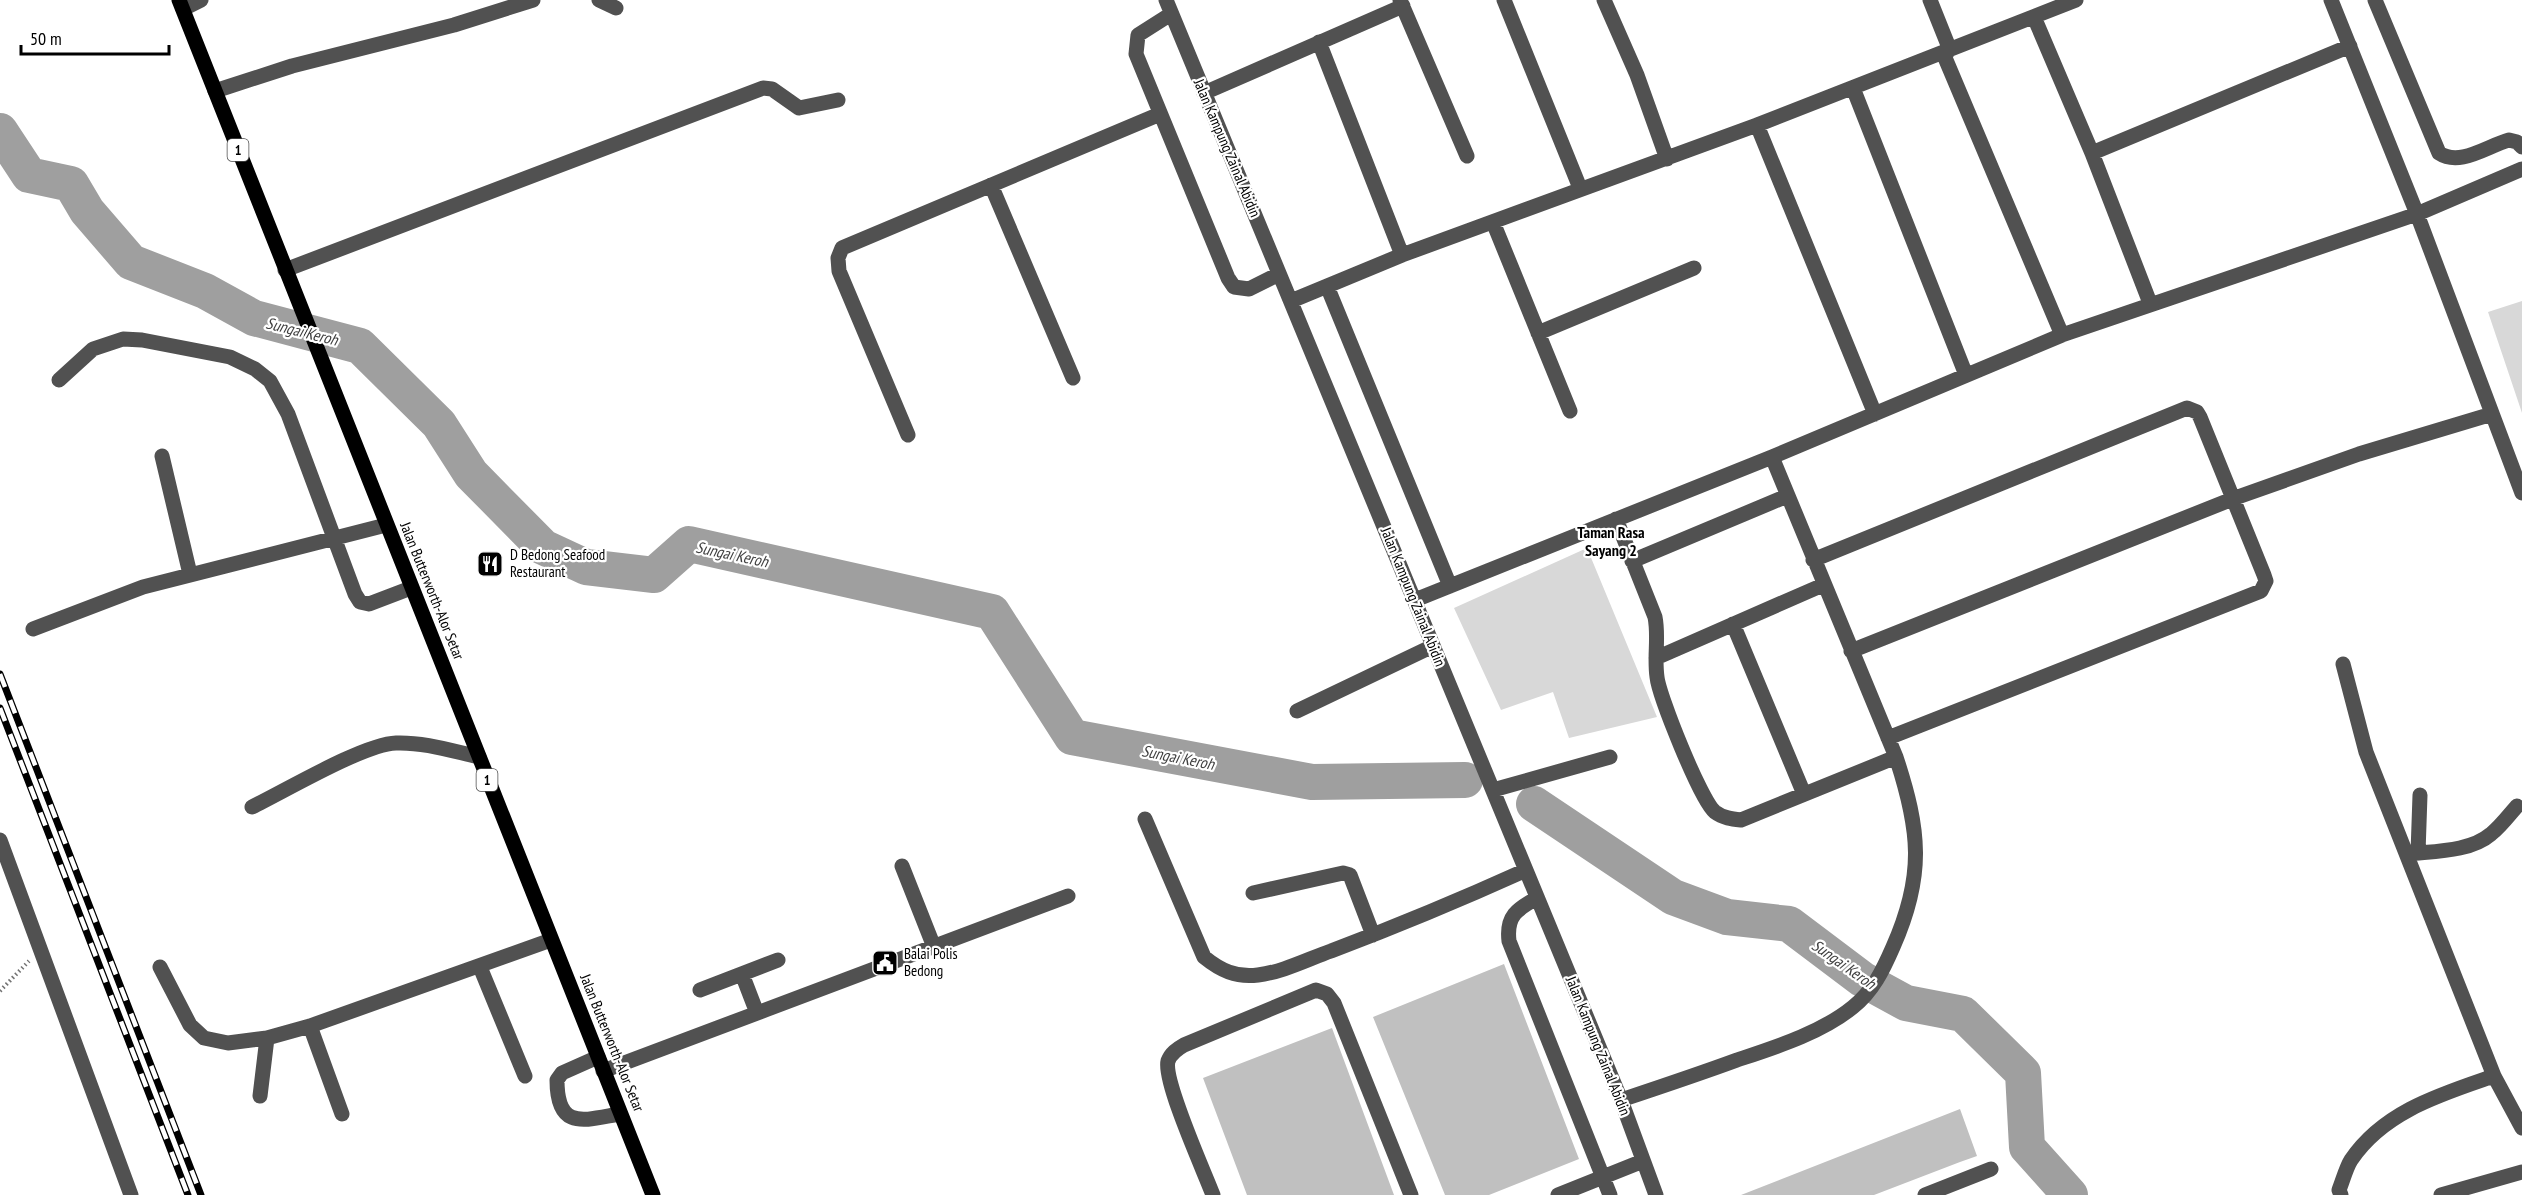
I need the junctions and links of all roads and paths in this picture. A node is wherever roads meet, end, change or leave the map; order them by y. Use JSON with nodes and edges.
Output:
{"nodes":[{"id":1,"x":201,"y":0,"type":"edge"},
{"id":2,"x":533,"y":0,"type":"edge"},
{"id":3,"x":599,"y":0,"type":"edge"},
{"id":4,"x":1504,"y":0,"type":"edge"},
{"id":5,"x":1604,"y":0,"type":"edge"},
{"id":6,"x":1930,"y":0,"type":"edge"},
{"id":7,"x":2076,"y":0,"type":"edge"},
{"id":8,"x":2331,"y":0,"type":"edge"},
{"id":9,"x":2375,"y":0,"type":"edge"},
{"id":10,"x":1402,"y":3,"type":"edge"},
{"id":11,"x":181,"y":4,"type":"edge"},
{"id":12,"x":1168,"y":7,"type":"edge"},
{"id":13,"x":616,"y":8,"type":"dead end"},
{"id":14,"x":2034,"y":17,"type":"junction"},
{"id":15,"x":1319,"y":42,"type":"junction"},
{"id":16,"x":2350,"y":46,"type":"junction"},
{"id":17,"x":1946,"y":52,"type":"junction"},
{"id":18,"x":1853,"y":88,"type":"junction"},
{"id":19,"x":215,"y":91,"type":"junction"},
{"id":20,"x":1204,"y":93,"type":"junction"},
{"id":21,"x":838,"y":100,"type":"dead end"},
{"id":22,"x":1160,"y":114,"type":"junction"},
{"id":23,"x":1757,"y":125,"type":"junction"},
{"id":24,"x":2522,"y":147,"type":"edge"},
{"id":25,"x":2092,"y":153,"type":"junction"},
{"id":26,"x":1467,"y":156,"type":"dead end"},
{"id":27,"x":1667,"y":159,"type":"junction"},
{"id":28,"x":2522,"y":170,"type":"edge"},
{"id":29,"x":991,"y":185,"type":"junction"},
{"id":30,"x":1580,"y":188,"type":"junction"},
{"id":31,"x":2417,"y":214,"type":"junction"},
{"id":32,"x":1493,"y":222,"type":"junction"},
{"id":33,"x":1402,"y":255,"type":"junction"},
{"id":34,"x":1694,"y":268,"type":"dead end"},
{"id":35,"x":285,"y":270,"type":"junction"},
{"id":36,"x":1279,"y":274,"type":"junction"},
{"id":37,"x":1327,"y":286,"type":"junction"},
{"id":38,"x":1291,"y":302,"type":"junction"},
{"id":39,"x":2150,"y":303,"type":"junction"},
{"id":40,"x":1538,"y":333,"type":"junction"},
{"id":41,"x":2062,"y":335,"type":"junction"},
{"id":42,"x":1966,"y":375,"type":"junction"},
{"id":43,"x":1073,"y":378,"type":"dead end"},
{"id":44,"x":59,"y":380,"type":"dead end"},
{"id":45,"x":1570,"y":411,"type":"dead end"},
{"id":46,"x":1875,"y":414,"type":"junction"},
{"id":47,"x":2492,"y":414,"type":"junction"},
{"id":48,"x":908,"y":435,"type":"dead end"},
{"id":49,"x":2515,"y":453,"type":"edge"},
{"id":50,"x":162,"y":456,"type":"dead end"},
{"id":51,"x":1772,"y":456,"type":"junction"},
{"id":52,"x":2522,"y":493,"type":"edge"},
{"id":53,"x":1787,"y":496,"type":"junction"},
{"id":54,"x":2235,"y":498,"type":"junction"},
{"id":55,"x":1616,"y":519,"type":"junction"},
{"id":56,"x":386,"y":525,"type":"junction"},
{"id":57,"x":334,"y":540,"type":"junction"},
{"id":58,"x":1813,"y":560,"type":"junction"},
{"id":59,"x":1632,"y":561,"type":"junction"},
{"id":60,"x":190,"y":574,"type":"junction"},
{"id":61,"x":1823,"y":585,"type":"junction"},
{"id":62,"x":1450,"y":586,"type":"junction"},
{"id":63,"x":411,"y":588,"type":"junction"},
{"id":64,"x":1415,"y":600,"type":"junction"},
{"id":65,"x":1732,"y":624,"type":"junction"},
{"id":66,"x":33,"y":629,"type":"dead end"},
{"id":67,"x":1433,"y":646,"type":"junction"},
{"id":68,"x":1851,"y":651,"type":"junction"},
{"id":69,"x":1656,"y":658,"type":"junction"},
{"id":70,"x":2343,"y":664,"type":"dead end"},
{"id":71,"x":1297,"y":711,"type":"dead end"},
{"id":72,"x":1888,"y":738,"type":"junction"},
{"id":73,"x":1610,"y":757,"type":"dead end"},
{"id":74,"x":1896,"y":757,"type":"junction"},
{"id":75,"x":478,"y":758,"type":"junction"},
{"id":76,"x":1493,"y":790,"type":"junction"},
{"id":77,"x":1804,"y":794,"type":"junction"},
{"id":78,"x":2420,"y":795,"type":"dead end"},
{"id":79,"x":2517,"y":806,"type":"dead end"},
{"id":80,"x":252,"y":807,"type":"dead end"},
{"id":81,"x":1145,"y":819,"type":"dead end"},
{"id":82,"x":0,"y":840,"type":"edge"},
{"id":83,"x":2413,"y":854,"type":"junction"},
{"id":84,"x":902,"y":866,"type":"dead end"},
{"id":85,"x":1526,"y":870,"type":"junction"},
{"id":86,"x":1253,"y":893,"type":"dead end"},
{"id":87,"x":1068,"y":896,"type":"dead end"},
{"id":88,"x":1537,"y":898,"type":"junction"},
{"id":89,"x":1373,"y":935,"type":"junction"},
{"id":90,"x":551,"y":940,"type":"junction"},
{"id":91,"x":934,"y":947,"type":"junction"},
{"id":92,"x":41,"y":948,"type":"junction"},
{"id":93,"x":778,"y":960,"type":"dead end"},
{"id":94,"x":480,"y":966,"type":"junction"},
{"id":95,"x":160,"y":967,"type":"dead end"},
{"id":96,"x":742,"y":974,"type":"junction"},
{"id":97,"x":700,"y":990,"type":"dead end"},
{"id":98,"x":0,"y":991,"type":"edge"},
{"id":99,"x":757,"y":1013,"type":"junction"},
{"id":100,"x":310,"y":1026,"type":"junction"},
{"id":101,"x":267,"y":1038,"type":"junction"},
{"id":102,"x":601,"y":1064,"type":"junction"},
{"id":103,"x":525,"y":1076,"type":"dead end"},
{"id":104,"x":2494,"y":1076,"type":"junction"},
{"id":105,"x":260,"y":1096,"type":"dead end"},
{"id":106,"x":1621,"y":1100,"type":"junction"},
{"id":107,"x":342,"y":1114,"type":"dead end"},
{"id":108,"x":620,"y":1114,"type":"junction"},
{"id":109,"x":2522,"y":1128,"type":"edge"},
{"id":110,"x":1643,"y":1161,"type":"junction"},
{"id":111,"x":1991,"y":1169,"type":"dead end"},
{"id":112,"x":2522,"y":1173,"type":"edge"},
{"id":113,"x":1603,"y":1178,"type":"junction"},
{"id":114,"x":131,"y":1195,"type":"edge"},
{"id":115,"x":653,"y":1195,"type":"edge"},
{"id":116,"x":1213,"y":1195,"type":"edge"},
{"id":117,"x":1411,"y":1195,"type":"edge"},
{"id":118,"x":1558,"y":1195,"type":"edge"},
{"id":119,"x":1610,"y":1195,"type":"edge"},
{"id":120,"x":1656,"y":1195,"type":"edge"},
{"id":121,"x":1925,"y":1195,"type":"edge"},
{"id":122,"x":2341,"y":1195,"type":"edge"},
{"id":123,"x":2441,"y":1195,"type":"edge"}],
"edges":[{"from":1,"to":11,"type":"street"},
{"from":2,"to":19,"type":"street"},
{"from":3,"to":13,"type":"street"},
{"from":4,"to":30,"type":"street"},
{"from":5,"to":27,"type":"street"},
{"from":6,"to":17,"type":"street"},
{"from":7,"to":14,"type":"street"},
{"from":8,"to":16,"type":"street"},
{"from":9,"to":24,"type":"street"},
{"from":10,"to":15,"type":"street"},
{"from":10,"to":26,"type":"street"},
{"from":11,"to":19,"type":"main road","name":"Jalan Butterworth-Alor Setar","number":"1"},
{"from":12,"to":20,"type":"street","name":"Jalan Kampung Zainal Abidin"},
{"from":12,"to":22,"type":"street"},
{"from":14,"to":17,"type":"street"},
{"from":14,"to":25,"type":"street"},
{"from":15,"to":20,"type":"street"},
{"from":15,"to":33,"type":"street"},
{"from":16,"to":25,"type":"street"},
{"from":16,"to":31,"type":"street"},
{"from":17,"to":18,"type":"street"},
{"from":17,"to":41,"type":"street"},
{"from":18,"to":23,"type":"street"},
{"from":18,"to":42,"type":"street"},
{"from":19,"to":35,"type":"main road","name":"Jalan Butterworth-Alor Setar","number":"1"},
{"from":20,"to":36,"type":"street","name":"Jalan Kampung Zainal Abidin"},
{"from":21,"to":35,"type":"street"},
{"from":22,"to":29,"type":"street"},
{"from":22,"to":36,"type":"street"},
{"from":23,"to":27,"type":"street"},
{"from":23,"to":46,"type":"street"},
{"from":25,"to":39,"type":"street"},
{"from":27,"to":30,"type":"street"},
{"from":28,"to":31,"type":"street"},
{"from":29,"to":43,"type":"street"},
{"from":29,"to":48,"type":"street"},
{"from":30,"to":32,"type":"street"},
{"from":31,"to":39,"type":"street"},
{"from":31,"to":47,"type":"street"},
{"from":32,"to":33,"type":"street"},
{"from":32,"to":40,"type":"street"},
{"from":33,"to":37,"type":"street"},
{"from":34,"to":40,"type":"street"},
{"from":35,"to":56,"type":"main road","name":"Jalan Butterworth-Alor Setar","number":"1"},
{"from":36,"to":38,"type":"street","name":"Jalan Kampung Zainal Abidin"},
{"from":37,"to":38,"type":"street"},
{"from":37,"to":62,"type":"street"},
{"from":38,"to":64,"type":"street","name":"Jalan Kampung Zainal Abidin"},
{"from":39,"to":41,"type":"street"},
{"from":40,"to":45,"type":"street"},
{"from":41,"to":42,"type":"street"},
{"from":42,"to":46,"type":"street"},
{"from":44,"to":57,"type":"street"},
{"from":46,"to":51,"type":"street"},
{"from":47,"to":49,"type":"street"},
{"from":47,"to":54,"type":"street"},
{"from":49,"to":52,"type":"street"},
{"from":50,"to":60,"type":"street"},
{"from":51,"to":53,"type":"street"},
{"from":51,"to":55,"type":"street"},
{"from":53,"to":58,"type":"street"},
{"from":53,"to":59,"type":"street"},
{"from":54,"to":58,"type":"street"},
{"from":54,"to":68,"type":"street"},
{"from":54,"to":72,"type":"street"},
{"from":55,"to":59,"type":"street"},
{"from":55,"to":62,"type":"street"},
{"from":56,"to":57,"type":"street"},
{"from":56,"to":63,"type":"main road","name":"Jalan Butterworth-Alor Setar","number":"1"},
{"from":57,"to":60,"type":"street"},
{"from":57,"to":63,"type":"street"},
{"from":58,"to":61,"type":"street"},
{"from":59,"to":69,"type":"street"},
{"from":60,"to":66,"type":"street"},
{"from":61,"to":65,"type":"street"},
{"from":61,"to":68,"type":"street"},
{"from":62,"to":64,"type":"street"},
{"from":63,"to":75,"type":"main road","name":"Jalan Butterworth-Alor Setar","number":"1"},
{"from":64,"to":67,"type":"street","name":"Jalan Kampung Zainal Abidin"},
{"from":65,"to":69,"type":"street"},
{"from":65,"to":77,"type":"street"},
{"from":67,"to":71,"type":"street"},
{"from":67,"to":76,"type":"street","name":"Jalan Kampung Zainal Abidin"},
{"from":68,"to":72,"type":"street"},
{"from":69,"to":77,"type":"street"},
{"from":70,"to":83,"type":"street"},
{"from":72,"to":74,"type":"street"},
{"from":73,"to":76,"type":"street"},
{"from":74,"to":77,"type":"street"},
{"from":74,"to":106,"type":"street"},
{"from":75,"to":80,"type":"street"},
{"from":75,"to":90,"type":"main road","name":"Jalan Butterworth-Alor Setar","number":"1"},
{"from":76,"to":85,"type":"street","name":"Jalan Kampung Zainal Abidin"},
{"from":78,"to":83,"type":"street"},
{"from":79,"to":83,"type":"street"},
{"from":81,"to":89,"type":"street"},
{"from":82,"to":92,"type":"street"},
{"from":83,"to":104,"type":"street"},
{"from":84,"to":91,"type":"street"},
{"from":85,"to":88,"type":"street","name":"Jalan Kampung Zainal Abidin"},
{"from":85,"to":89,"type":"street"},
{"from":86,"to":89,"type":"street"},
{"from":87,"to":91,"type":"street"},
{"from":88,"to":106,"type":"street","name":"Jalan Kampung Zainal Abidin"},
{"from":88,"to":113,"type":"street"},
{"from":90,"to":94,"type":"street"},
{"from":90,"to":102,"type":"main road","name":"Jalan Butterworth-Alor Setar","number":"1"},
{"from":91,"to":99,"type":"street"},
{"from":92,"to":98,"type":"path"},
{"from":92,"to":114,"type":"street"},
{"from":93,"to":96,"type":"street"},
{"from":94,"to":100,"type":"street"},
{"from":94,"to":103,"type":"street"},
{"from":95,"to":101,"type":"street"},
{"from":96,"to":97,"type":"street"},
{"from":96,"to":99,"type":"street"},
{"from":99,"to":102,"type":"street"},
{"from":100,"to":101,"type":"street"},
{"from":100,"to":107,"type":"street"},
{"from":101,"to":105,"type":"street"},
{"from":102,"to":108,"type":"main road","name":"Jalan Butterworth-Alor Setar","number":"1"},
{"from":102,"to":108,"type":"street"},
{"from":104,"to":109,"type":"street"},
{"from":104,"to":122,"type":"street"},
{"from":106,"to":110,"type":"street","name":"Jalan Kampung Zainal Abidin"},
{"from":108,"to":115,"type":"main road","name":"Jalan Butterworth-Alor Setar","number":"1"},
{"from":110,"to":113,"type":"street"},
{"from":110,"to":120,"type":"street","name":"Jalan Kampung Zainal Abidin"},
{"from":111,"to":121,"type":"street"},
{"from":112,"to":123,"type":"street"},
{"from":113,"to":118,"type":"street"},
{"from":113,"to":119,"type":"street"},
{"from":116,"to":117,"type":"street"}]}
